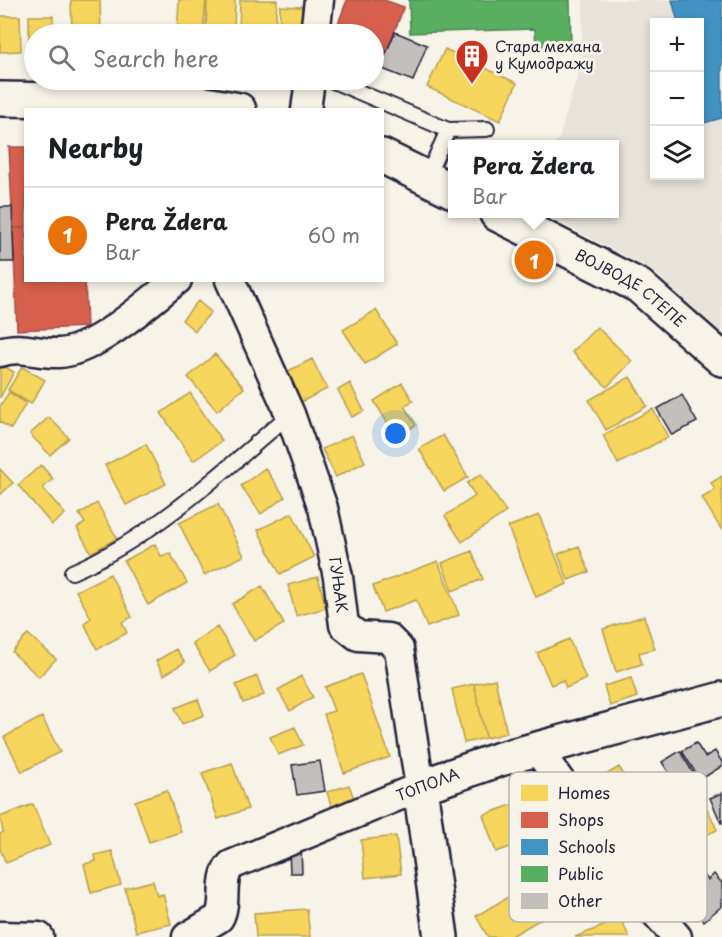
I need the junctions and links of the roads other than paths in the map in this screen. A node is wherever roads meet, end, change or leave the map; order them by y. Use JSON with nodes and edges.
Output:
{"nodes":[{"id":1,"x":319,"y":0,"type":"edge"},
{"id":2,"x":316,"y":24,"type":"edge"},
{"id":3,"x":309,"y":90,"type":"edge"},
{"id":4,"x":354,"y":90,"type":"edge"},
{"id":5,"x":197,"y":91,"type":"edge"},
{"id":6,"x":0,"y":99,"type":"edge"},
{"id":7,"x":235,"y":108,"type":"edge"},
{"id":8,"x":306,"y":108,"type":"edge"},
{"id":9,"x":487,"y":129,"type":"dead end"},
{"id":10,"x":448,"y":130,"type":"junction"},
{"id":11,"x":384,"y":157,"type":"edge"},
{"id":12,"x":440,"y":184,"type":"edge"},
{"id":13,"x":507,"y":218,"type":"edge"},
{"id":14,"x":174,"y":282,"type":"edge"},
{"id":15,"x":231,"y":282,"type":"edge"},
{"id":16,"x":0,"y":352,"type":"edge"},
{"id":17,"x":722,"y":359,"type":"edge"},
{"id":18,"x":290,"y":414,"type":"junction"},
{"id":19,"x":72,"y":572,"type":"dead end"},
{"id":20,"x":722,"y":699,"type":"edge"},
{"id":21,"x":537,"y":749,"type":"junction"},
{"id":22,"x":553,"y":772,"type":"edge"},
{"id":23,"x":420,"y":787,"type":"junction"},
{"id":24,"x":664,"y":922,"type":"edge"},
{"id":25,"x":0,"y":936,"type":"edge"},
{"id":26,"x":39,"y":937,"type":"edge"},
{"id":27,"x":187,"y":937,"type":"edge"},
{"id":28,"x":441,"y":937,"type":"edge"},
{"id":29,"x":677,"y":937,"type":"edge"}],
"edges":[{"from":1,"to":2,"type":"street"},
{"from":3,"to":8,"type":"street"},
{"from":4,"to":10,"type":"lane"},
{"from":5,"to":6,"type":"street"},
{"from":5,"to":7,"type":"street"},
{"from":9,"to":10,"type":"lane"},
{"from":10,"to":12,"type":"lane"},
{"from":11,"to":12,"type":"street"},
{"from":13,"to":17,"type":"street","name":"ВОЈВОДЕ СТЕПЕ"},
{"from":14,"to":16,"type":"street"},
{"from":15,"to":18,"type":"street","name":"ГУЊАК"},
{"from":18,"to":19,"type":"lane"},
{"from":18,"to":23,"type":"street","name":"ГУЊАК"},
{"from":20,"to":21,"type":"street","name":"ТОПОЛА"},
{"from":21,"to":22,"type":"street"},
{"from":21,"to":23,"type":"street","name":"ТОПОЛА"},
{"from":23,"to":27,"type":"street","name":"ТОПОЛА"},
{"from":23,"to":28,"type":"street","name":"ГУЊАК"},
{"from":24,"to":29,"type":"street"},
{"from":25,"to":26,"type":"street"}]}
